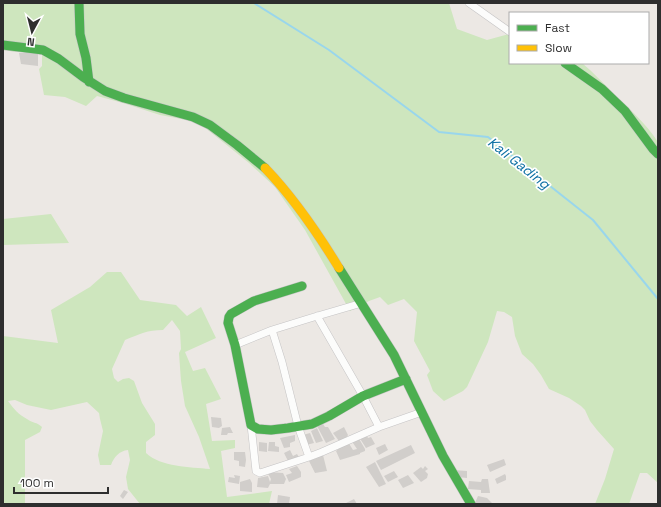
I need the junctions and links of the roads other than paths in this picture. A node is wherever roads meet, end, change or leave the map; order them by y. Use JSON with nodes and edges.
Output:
{"nodes":[{"id":1,"x":79,"y":3,"type":"edge"},
{"id":2,"x":469,"y":3,"type":"edge"},
{"id":3,"x":509,"y":31,"type":"edge"},
{"id":4,"x":3,"y":45,"type":"edge"},
{"id":5,"x":566,"y":64,"type":"edge"},
{"id":6,"x":89,"y":82,"type":"junction"},
{"id":7,"x":658,"y":154,"type":"edge"},
{"id":8,"x":302,"y":286,"type":"dead end"},
{"id":9,"x":362,"y":303,"type":"junction"},
{"id":10,"x":317,"y":316,"type":"junction"},
{"id":11,"x":272,"y":330,"type":"junction"},
{"id":12,"x":235,"y":345,"type":"junction"},
{"id":13,"x":406,"y":379,"type":"junction"},
{"id":14,"x":363,"y":396,"type":"junction"},
{"id":15,"x":422,"y":412,"type":"junction"},
{"id":16,"x":251,"y":425,"type":"junction"},
{"id":17,"x":298,"y":426,"type":"junction"},
{"id":18,"x":379,"y":427,"type":"junction"},
{"id":19,"x":309,"y":457,"type":"junction"},
{"id":20,"x":471,"y":504,"type":"edge"}],
"edges":[{"from":1,"to":6,"type":"street"},
{"from":2,"to":3,"type":"street"},
{"from":4,"to":6,"type":"street"},
{"from":5,"to":7,"type":"street"},
{"from":6,"to":9,"type":"street"},
{"from":8,"to":12,"type":"street"},
{"from":9,"to":10,"type":"street"},
{"from":9,"to":13,"type":"street"},
{"from":10,"to":11,"type":"street"},
{"from":10,"to":14,"type":"street"},
{"from":11,"to":12,"type":"street"},
{"from":11,"to":17,"type":"street"},
{"from":12,"to":16,"type":"street"},
{"from":13,"to":14,"type":"street"},
{"from":13,"to":15,"type":"street"},
{"from":14,"to":17,"type":"street"},
{"from":14,"to":18,"type":"street"},
{"from":15,"to":18,"type":"street"},
{"from":15,"to":20,"type":"street"},
{"from":16,"to":17,"type":"street"},
{"from":16,"to":19,"type":"street"},
{"from":17,"to":19,"type":"street"},
{"from":18,"to":19,"type":"street"}]}
